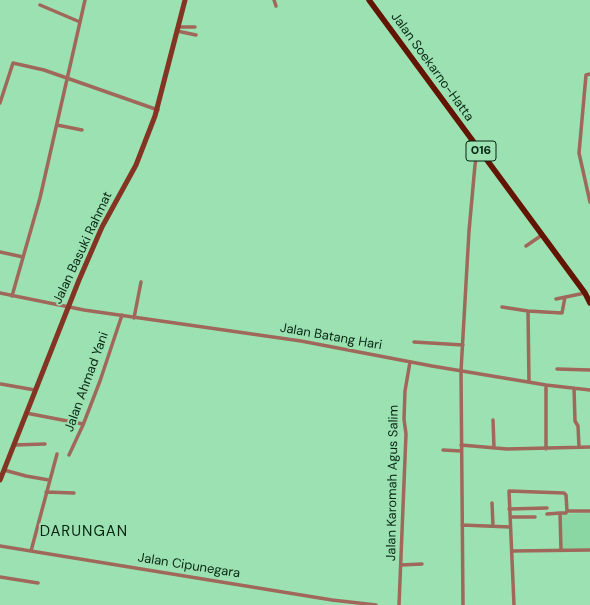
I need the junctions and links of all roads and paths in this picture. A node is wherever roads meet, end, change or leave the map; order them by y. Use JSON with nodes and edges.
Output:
{"nodes":[{"id":1,"x":85,"y":0,"type":"edge"},
{"id":2,"x":185,"y":0,"type":"edge"},
{"id":3,"x":274,"y":0,"type":"edge"},
{"id":4,"x":369,"y":0,"type":"edge"},
{"id":5,"x":40,"y":5,"type":"dead end"},
{"id":6,"x":276,"y":6,"type":"dead end"},
{"id":7,"x":80,"y":22,"type":"junction"},
{"id":8,"x":195,"y":27,"type":"dead end"},
{"id":9,"x":178,"y":29,"type":"junction"},
{"id":10,"x":196,"y":35,"type":"dead end"},
{"id":11,"x":590,"y":74,"type":"edge"},
{"id":12,"x":67,"y":78,"type":"junction"},
{"id":13,"x":0,"y":103,"type":"edge"},
{"id":14,"x":158,"y":110,"type":"junction"},
{"id":15,"x":57,"y":125,"type":"junction"},
{"id":16,"x":82,"y":130,"type":"dead end"},
{"id":17,"x":478,"y":148,"type":"junction"},
{"id":18,"x":590,"y":202,"type":"edge"},
{"id":19,"x":542,"y":235,"type":"junction"},
{"id":20,"x":526,"y":246,"type":"dead end"},
{"id":21,"x":0,"y":252,"type":"edge"},
{"id":22,"x":22,"y":257,"type":"junction"},
{"id":23,"x":141,"y":282,"type":"dead end"},
{"id":24,"x":0,"y":293,"type":"edge"},
{"id":25,"x":585,"y":293,"type":"junction"},
{"id":26,"x":12,"y":296,"type":"junction"},
{"id":27,"x":565,"y":297,"type":"junction"},
{"id":28,"x":556,"y":299,"type":"dead end"},
{"id":29,"x":590,"y":303,"type":"edge"},
{"id":30,"x":68,"y":306,"type":"junction"},
{"id":31,"x":502,"y":307,"type":"dead end"},
{"id":32,"x":528,"y":311,"type":"junction"},
{"id":33,"x":122,"y":315,"type":"junction"},
{"id":34,"x":134,"y":318,"type":"junction"},
{"id":35,"x":414,"y":342,"type":"dead end"},
{"id":36,"x":462,"y":345,"type":"junction"},
{"id":37,"x":410,"y":362,"type":"junction"},
{"id":38,"x":557,"y":369,"type":"dead end"},
{"id":39,"x":590,"y":370,"type":"edge"},
{"id":40,"x":461,"y":371,"type":"junction"},
{"id":41,"x":529,"y":382,"type":"junction"},
{"id":42,"x":1,"y":384,"type":"dead end"},
{"id":43,"x":546,"y":385,"type":"junction"},
{"id":44,"x":574,"y":388,"type":"junction"},
{"id":45,"x":35,"y":390,"type":"junction"},
{"id":46,"x":590,"y":390,"type":"edge"},
{"id":47,"x":26,"y":413,"type":"junction"},
{"id":48,"x":493,"y":420,"type":"dead end"},
{"id":49,"x":83,"y":424,"type":"junction"},
{"id":50,"x":45,"y":444,"type":"dead end"},
{"id":51,"x":14,"y":445,"type":"junction"},
{"id":52,"x":461,"y":445,"type":"junction"},
{"id":53,"x":579,"y":447,"type":"junction"},
{"id":54,"x":590,"y":447,"type":"edge"},
{"id":55,"x":494,"y":448,"type":"junction"},
{"id":56,"x":546,"y":449,"type":"junction"},
{"id":57,"x":443,"y":450,"type":"dead end"},
{"id":58,"x":461,"y":451,"type":"junction"},
{"id":59,"x":57,"y":454,"type":"dead end"},
{"id":60,"x":69,"y":455,"type":"dead end"},
{"id":61,"x":4,"y":470,"type":"junction"},
{"id":62,"x":0,"y":480,"type":"edge"},
{"id":63,"x":49,"y":480,"type":"junction"},
{"id":64,"x":46,"y":492,"type":"junction"},
{"id":65,"x":74,"y":493,"type":"dead end"},
{"id":66,"x":492,"y":503,"type":"dead end"},
{"id":67,"x":546,"y":508,"type":"dead end"},
{"id":68,"x":509,"y":510,"type":"junction"},
{"id":69,"x":568,"y":511,"type":"junction"},
{"id":70,"x":590,"y":511,"type":"edge"},
{"id":71,"x":547,"y":514,"type":"dead end"},
{"id":72,"x":560,"y":514,"type":"junction"},
{"id":73,"x":510,"y":517,"type":"junction"},
{"id":74,"x":535,"y":517,"type":"dead end"},
{"id":75,"x":462,"y":525,"type":"junction"},
{"id":76,"x":493,"y":526,"type":"junction"},
{"id":77,"x":510,"y":527,"type":"junction"},
{"id":78,"x":0,"y":546,"type":"edge"},
{"id":79,"x":562,"y":550,"type":"junction"},
{"id":80,"x":590,"y":550,"type":"edge"},
{"id":81,"x":31,"y":551,"type":"junction"},
{"id":82,"x":512,"y":551,"type":"junction"},
{"id":83,"x":422,"y":564,"type":"dead end"},
{"id":84,"x":401,"y":565,"type":"junction"},
{"id":85,"x":0,"y":577,"type":"edge"},
{"id":86,"x":38,"y":583,"type":"dead end"},
{"id":87,"x":361,"y":604,"type":"edge"},
{"id":88,"x":376,"y":605,"type":"edge"},
{"id":89,"x":399,"y":605,"type":"edge"},
{"id":90,"x":463,"y":605,"type":"edge"},
{"id":91,"x":514,"y":605,"type":"edge"}],
"edges":[{"from":1,"to":7,"type":"street"},
{"from":2,"to":9,"type":"main road","name":"Jalan Basuki Rahmat"},
{"from":3,"to":6,"type":"street"},
{"from":4,"to":17,"type":"main road","name":"Jalan Soekarno-Hatta","number":"016"},
{"from":5,"to":7,"type":"street"},
{"from":7,"to":12,"type":"street"},
{"from":8,"to":9,"type":"street"},
{"from":9,"to":10,"type":"street"},
{"from":9,"to":14,"type":"main road","name":"Jalan Basuki Rahmat"},
{"from":11,"to":18,"type":"street"},
{"from":12,"to":13,"type":"street"},
{"from":12,"to":14,"type":"street"},
{"from":12,"to":15,"type":"street"},
{"from":14,"to":30,"type":"main road","name":"Jalan Basuki Rahmat"},
{"from":15,"to":16,"type":"street"},
{"from":15,"to":22,"type":"street"},
{"from":17,"to":19,"type":"main road","name":"Jalan Soekarno-Hatta","number":"016"},
{"from":17,"to":36,"type":"street"},
{"from":19,"to":20,"type":"street"},
{"from":19,"to":25,"type":"main road","name":"Jalan Soekarno-Hatta","number":"016"},
{"from":21,"to":22,"type":"street"},
{"from":22,"to":26,"type":"street"},
{"from":23,"to":34,"type":"street"},
{"from":24,"to":26,"type":"street","name":"Jalan Batang Hari"},
{"from":25,"to":27,"type":"street"},
{"from":25,"to":29,"type":"main road","name":"Jalan Soekarno-Hatta","number":"016"},
{"from":26,"to":30,"type":"street","name":"Jalan Batang Hari"},
{"from":27,"to":28,"type":"street"},
{"from":27,"to":32,"type":"street"},
{"from":30,"to":33,"type":"street","name":"Jalan Batang Hari"},
{"from":30,"to":45,"type":"main road","name":"Jalan Basuki Rahmat"},
{"from":31,"to":32,"type":"street"},
{"from":32,"to":41,"type":"street"},
{"from":33,"to":34,"type":"street","name":"Jalan Batang Hari"},
{"from":33,"to":49,"type":"street","name":"Jalan Ahmad Yani"},
{"from":34,"to":37,"type":"street","name":"Jalan Batang Hari"},
{"from":35,"to":36,"type":"street"},
{"from":36,"to":40,"type":"street"},
{"from":37,"to":40,"type":"street","name":"Jalan Batang Hari"},
{"from":37,"to":84,"type":"street","name":"Jalan Karomah Agus Salim"},
{"from":38,"to":39,"type":"street"},
{"from":40,"to":41,"type":"street","name":"Jalan Batang Hari"},
{"from":40,"to":52,"type":"street"},
{"from":41,"to":43,"type":"street","name":"Jalan Batang Hari"},
{"from":42,"to":45,"type":"street"},
{"from":43,"to":44,"type":"street","name":"Jalan Batang Hari"},
{"from":43,"to":56,"type":"street"},
{"from":44,"to":46,"type":"street","name":"Jalan Batang Hari"},
{"from":44,"to":53,"type":"street"},
{"from":45,"to":47,"type":"main road","name":"Jalan Basuki Rahmat"},
{"from":47,"to":49,"type":"street"},
{"from":47,"to":51,"type":"main road","name":"Jalan Basuki Rahmat"},
{"from":48,"to":55,"type":"street"},
{"from":49,"to":60,"type":"street","name":"Jalan Ahmad Yani"},
{"from":50,"to":51,"type":"street"},
{"from":51,"to":61,"type":"main road","name":"Jalan Basuki Rahmat"},
{"from":52,"to":55,"type":"street"},
{"from":52,"to":58,"type":"street"},
{"from":53,"to":54,"type":"street"},
{"from":53,"to":56,"type":"street"},
{"from":55,"to":56,"type":"street"},
{"from":57,"to":58,"type":"street"},
{"from":58,"to":75,"type":"street"},
{"from":59,"to":63,"type":"street"},
{"from":61,"to":62,"type":"main road","name":"Jalan Basuki Rahmat"},
{"from":61,"to":63,"type":"street"},
{"from":63,"to":64,"type":"street"},
{"from":64,"to":65,"type":"street"},
{"from":64,"to":81,"type":"street"},
{"from":66,"to":76,"type":"street"},
{"from":67,"to":68,"type":"street"},
{"from":68,"to":69,"type":"street"},
{"from":68,"to":73,"type":"street"},
{"from":69,"to":70,"type":"street"},
{"from":69,"to":72,"type":"street"},
{"from":71,"to":72,"type":"street"},
{"from":72,"to":79,"type":"street"},
{"from":73,"to":74,"type":"street"},
{"from":73,"to":77,"type":"street"},
{"from":75,"to":76,"type":"street"},
{"from":75,"to":90,"type":"street"},
{"from":76,"to":77,"type":"street"},
{"from":77,"to":82,"type":"street"},
{"from":78,"to":81,"type":"street","name":"Jalan Cipunegara"},
{"from":79,"to":80,"type":"street"},
{"from":79,"to":82,"type":"street"},
{"from":81,"to":87,"type":"street","name":"Jalan Cipunegara"},
{"from":82,"to":91,"type":"street"},
{"from":83,"to":84,"type":"street"},
{"from":84,"to":89,"type":"street","name":"Jalan Karomah Agus Salim"},
{"from":85,"to":86,"type":"street"},
{"from":87,"to":88,"type":"street","name":"Jalan Cipunegara"}]}
